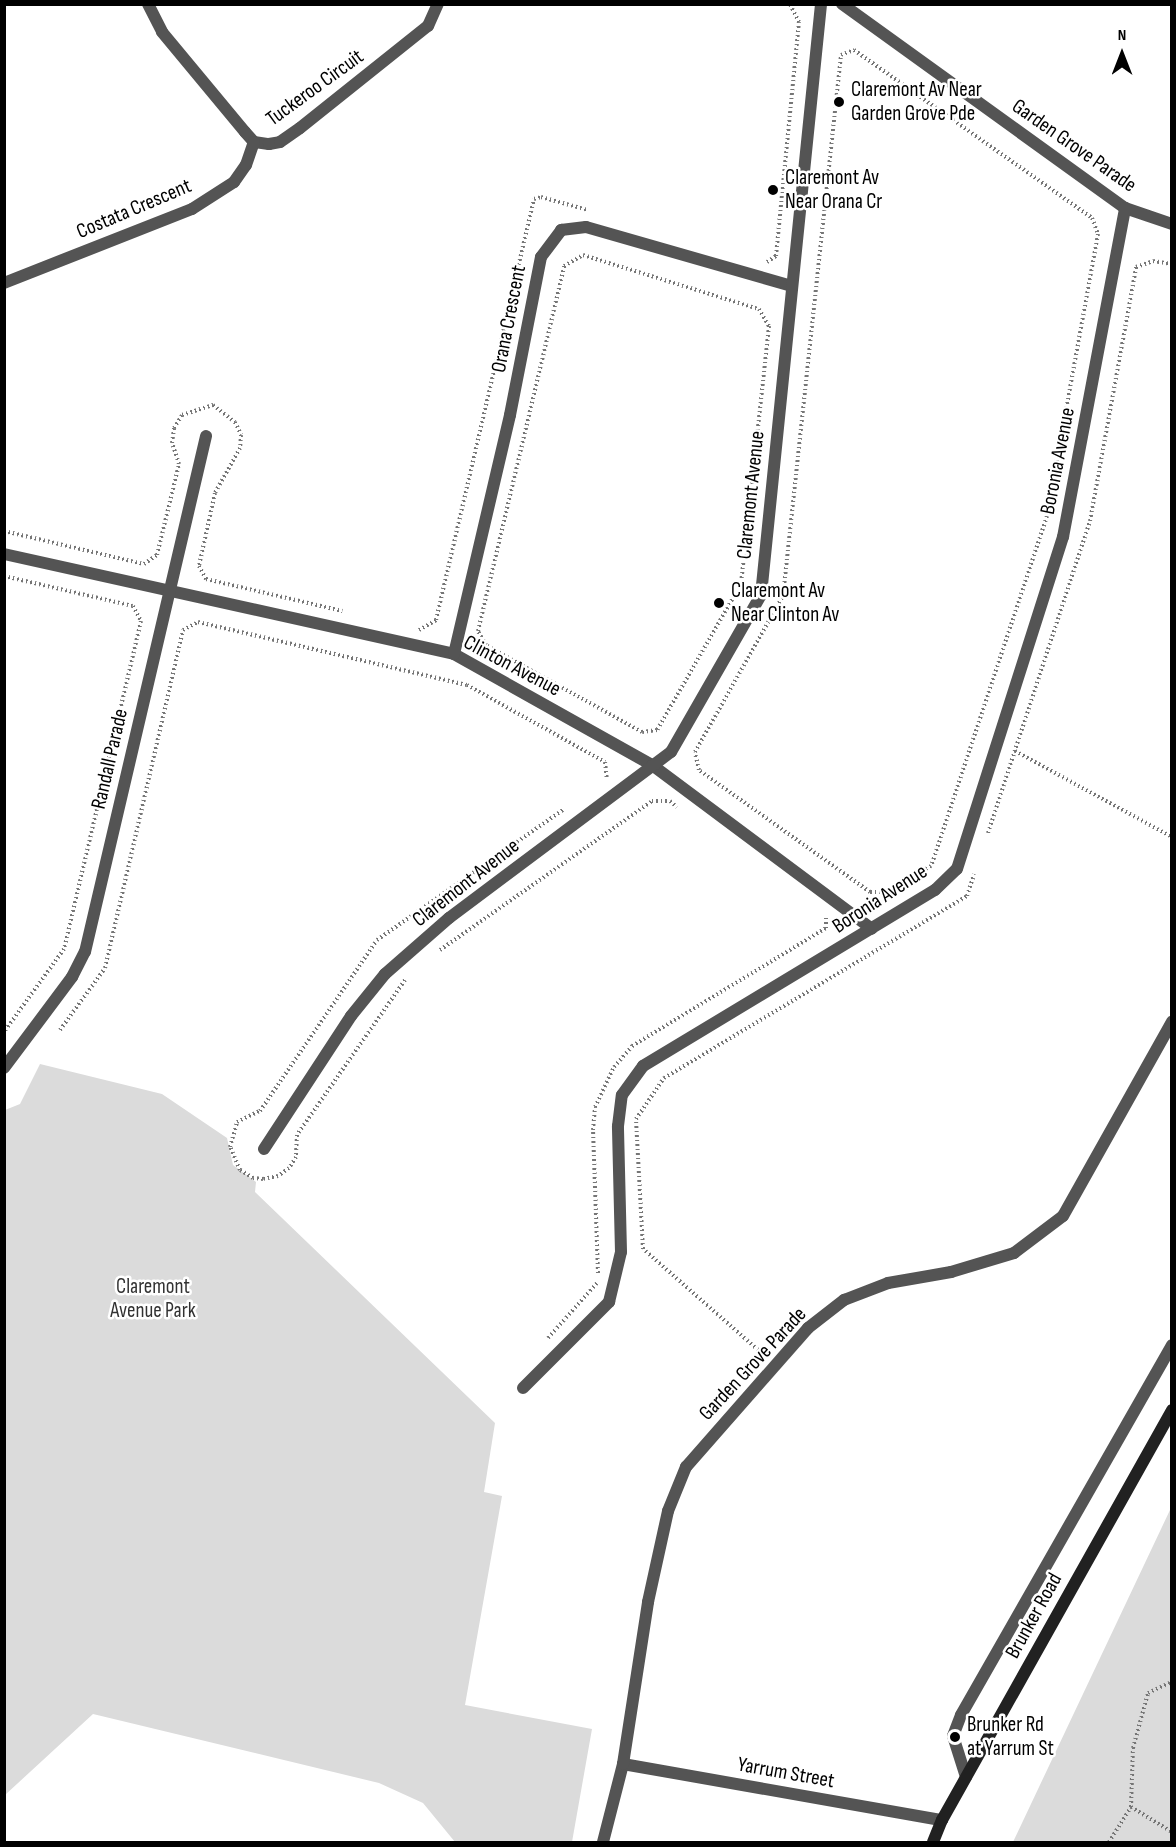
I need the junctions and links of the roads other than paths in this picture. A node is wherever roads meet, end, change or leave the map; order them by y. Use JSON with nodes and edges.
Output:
{"nodes":[{"id":1,"x":148,"y":4,"type":"edge"},
{"id":2,"x":438,"y":4,"type":"edge"},
{"id":3,"x":821,"y":4,"type":"edge"},
{"id":4,"x":842,"y":4,"type":"edge"},
{"id":5,"x":254,"y":142,"type":"junction"},
{"id":6,"x":1125,"y":208,"type":"junction"},
{"id":7,"x":1172,"y":224,"type":"edge"},
{"id":8,"x":4,"y":283,"type":"edge"},
{"id":9,"x":792,"y":286,"type":"junction"},
{"id":10,"x":206,"y":436,"type":"dead end"},
{"id":11,"x":4,"y":554,"type":"edge"},
{"id":12,"x":168,"y":591,"type":"junction"},
{"id":13,"x":454,"y":654,"type":"junction"},
{"id":14,"x":652,"y":765,"type":"junction"},
{"id":15,"x":872,"y":929,"type":"junction"},
{"id":16,"x":1172,"y":1022,"type":"edge"},
{"id":17,"x":1168,"y":1037,"type":"edge"},
{"id":18,"x":4,"y":1068,"type":"edge"},
{"id":19,"x":264,"y":1149,"type":"dead end"},
{"id":20,"x":1172,"y":1345,"type":"edge"},
{"id":21,"x":523,"y":1388,"type":"dead end"},
{"id":22,"x":1172,"y":1410,"type":"edge"},
{"id":23,"x":623,"y":1764,"type":"junction"},
{"id":24,"x":966,"y":1777,"type":"junction"},
{"id":25,"x":942,"y":1820,"type":"junction"},
{"id":26,"x":603,"y":1842,"type":"edge"},
{"id":27,"x":933,"y":1842,"type":"edge"}],
"edges":[{"from":1,"to":5,"type":"street","name":"Tuckeroo Circuit"},
{"from":2,"to":5,"type":"street","name":"Tuckeroo Circuit"},
{"from":3,"to":9,"type":"street","name":"Claremont Avenue"},
{"from":4,"to":6,"type":"street","name":"Garden Grove Parade"},
{"from":5,"to":8,"type":"street","name":"Costata Crescent"},
{"from":6,"to":7,"type":"street","name":"Garden Grove Parade"},
{"from":6,"to":15,"type":"street","name":"Boronia Avenue"},
{"from":9,"to":13,"type":"street","name":"Orana Crescent"},
{"from":9,"to":14,"type":"street","name":"Claremont Avenue"},
{"from":10,"to":12,"type":"street","name":"Randall Parade"},
{"from":11,"to":12,"type":"street","name":"Clinton Avenue"},
{"from":12,"to":13,"type":"street","name":"Clinton Avenue"},
{"from":12,"to":18,"type":"street","name":"Randall Parade"},
{"from":13,"to":14,"type":"street","name":"Clinton Avenue"},
{"from":14,"to":15,"type":"street","name":"Clinton Avenue"},
{"from":14,"to":19,"type":"street","name":"Claremont Avenue"},
{"from":15,"to":21,"type":"street","name":"Boronia Avenue"},
{"from":16,"to":17,"type":"street","name":"Garden Grove Parade"},
{"from":17,"to":23,"type":"street","name":"Garden Grove Parade"},
{"from":20,"to":24,"type":"street"},
{"from":22,"to":24,"type":"main road","name":"Brunker Road"},
{"from":23,"to":25,"type":"street","name":"Yarrum Street"},
{"from":23,"to":26,"type":"street","name":"Garden Grove Parade"},
{"from":24,"to":25,"type":"main road","name":"Brunker Road"},
{"from":25,"to":27,"type":"main road","name":"Brunker Road"}]}
